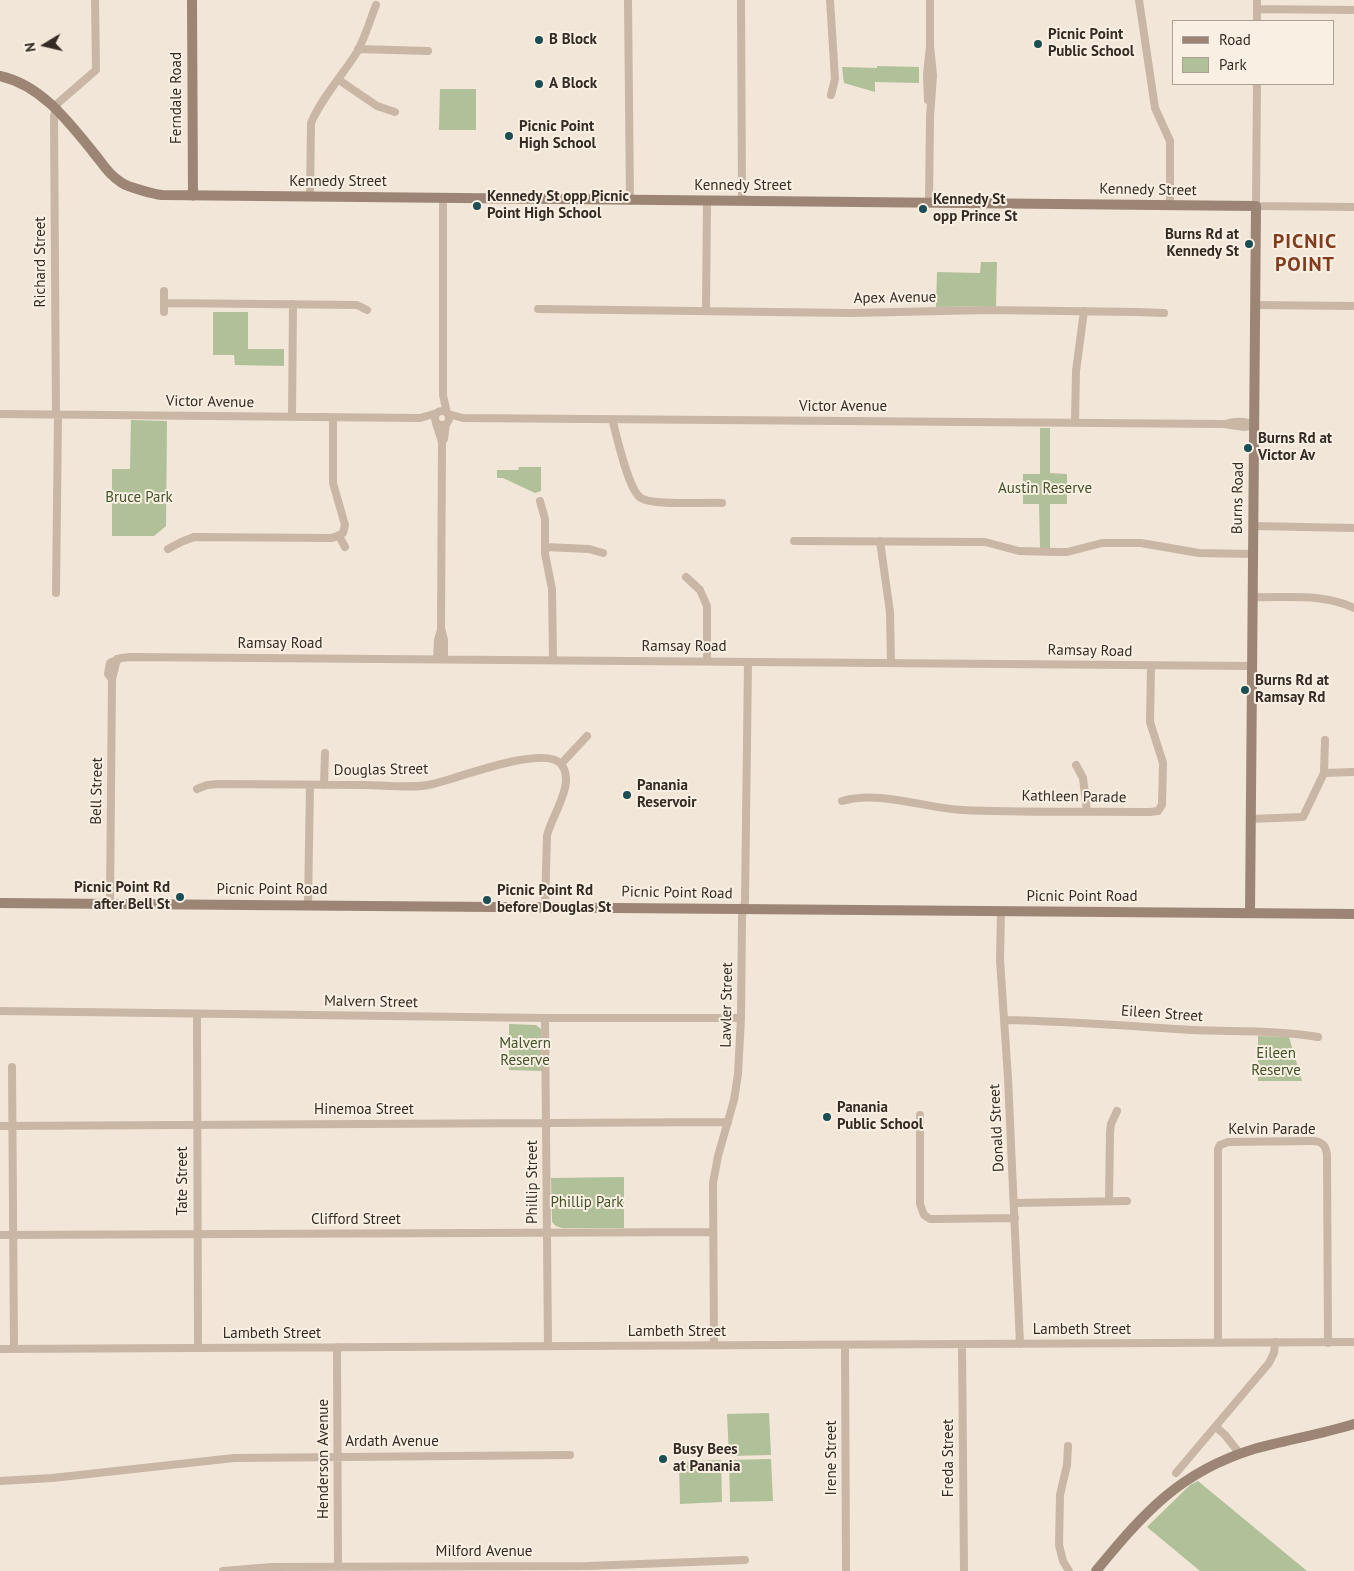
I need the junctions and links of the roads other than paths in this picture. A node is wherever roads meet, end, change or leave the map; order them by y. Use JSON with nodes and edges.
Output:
{"nodes":[{"id":1,"x":95,"y":0,"type":"edge"},
{"id":2,"x":192,"y":0,"type":"edge"},
{"id":3,"x":628,"y":0,"type":"edge"},
{"id":4,"x":741,"y":0,"type":"edge"},
{"id":5,"x":830,"y":0,"type":"edge"},
{"id":6,"x":930,"y":0,"type":"edge"},
{"id":7,"x":1139,"y":0,"type":"edge"},
{"id":8,"x":1258,"y":0,"type":"edge"},
{"id":9,"x":376,"y":5,"type":"dead end"},
{"id":10,"x":1257,"y":9,"type":"junction"},
{"id":11,"x":1354,"y":10,"type":"edge"},
{"id":12,"x":1257,"y":20,"type":"edge"},
{"id":13,"x":358,"y":49,"type":"junction"},
{"id":14,"x":428,"y":51,"type":"dead end"},
{"id":15,"x":0,"y":76,"type":"edge"},
{"id":16,"x":339,"y":80,"type":"junction"},
{"id":17,"x":1257,"y":85,"type":"edge"},
{"id":18,"x":831,"y":95,"type":"dead end"},
{"id":19,"x":56,"y":110,"type":"junction"},
{"id":20,"x":395,"y":112,"type":"dead end"},
{"id":21,"x":193,"y":196,"type":"junction"},
{"id":22,"x":310,"y":197,"type":"junction"},
{"id":23,"x":443,"y":198,"type":"junction"},
{"id":24,"x":630,"y":200,"type":"junction"},
{"id":25,"x":707,"y":201,"type":"junction"},
{"id":26,"x":742,"y":202,"type":"junction"},
{"id":27,"x":929,"y":203,"type":"junction"},
{"id":28,"x":1170,"y":205,"type":"junction"},
{"id":29,"x":1256,"y":206,"type":"junction"},
{"id":30,"x":1354,"y":207,"type":"edge"},
{"id":31,"x":164,"y":291,"type":"dead end"},
{"id":32,"x":293,"y":304,"type":"junction"},
{"id":33,"x":1255,"y":305,"type":"junction"},
{"id":34,"x":1354,"y":306,"type":"edge"},
{"id":35,"x":538,"y":309,"type":"dead end"},
{"id":36,"x":367,"y":310,"type":"dead end"},
{"id":37,"x":706,"y":311,"type":"junction"},
{"id":38,"x":1084,"y":311,"type":"junction"},
{"id":39,"x":1164,"y":313,"type":"dead end"},
{"id":40,"x":443,"y":395,"type":"junction"},
{"id":41,"x":437,"y":413,"type":"junction"},
{"id":42,"x":447,"y":413,"type":"junction"},
{"id":43,"x":0,"y":414,"type":"edge"},
{"id":44,"x":57,"y":415,"type":"junction"},
{"id":45,"x":292,"y":417,"type":"junction"},
{"id":46,"x":333,"y":418,"type":"junction"},
{"id":47,"x":420,"y":418,"type":"junction"},
{"id":48,"x":463,"y":418,"type":"junction"},
{"id":49,"x":612,"y":419,"type":"junction"},
{"id":50,"x":436,"y":422,"type":"junction"},
{"id":51,"x":1075,"y":423,"type":"junction"},
{"id":52,"x":447,"y":424,"type":"junction"},
{"id":53,"x":1254,"y":425,"type":"junction"},
{"id":54,"x":442,"y":442,"type":"junction"},
{"id":55,"x":540,"y":501,"type":"dead end"},
{"id":56,"x":722,"y":502,"type":"dead end"},
{"id":57,"x":1253,"y":526,"type":"junction"},
{"id":58,"x":1354,"y":528,"type":"edge"},
{"id":59,"x":339,"y":536,"type":"junction"},
{"id":60,"x":794,"y":541,"type":"dead end"},
{"id":61,"x":880,"y":541,"type":"junction"},
{"id":62,"x":345,"y":547,"type":"dead end"},
{"id":63,"x":545,"y":548,"type":"junction"},
{"id":64,"x":168,"y":549,"type":"dead end"},
{"id":65,"x":604,"y":553,"type":"dead end"},
{"id":66,"x":1253,"y":554,"type":"junction"},
{"id":67,"x":686,"y":577,"type":"dead end"},
{"id":68,"x":56,"y":593,"type":"dead end"},
{"id":69,"x":1252,"y":597,"type":"junction"},
{"id":70,"x":1354,"y":608,"type":"edge"},
{"id":71,"x":117,"y":659,"type":"joint"},
{"id":72,"x":441,"y":659,"type":"junction"},
{"id":73,"x":553,"y":660,"type":"junction"},
{"id":74,"x":707,"y":662,"type":"junction"},
{"id":75,"x":748,"y":662,"type":"junction"},
{"id":76,"x":891,"y":663,"type":"junction"},
{"id":77,"x":1151,"y":666,"type":"junction"},
{"id":78,"x":1252,"y":666,"type":"junction"},
{"id":79,"x":587,"y":736,"type":"dead end"},
{"id":80,"x":1324,"y":740,"type":"dead end"},
{"id":81,"x":325,"y":753,"type":"dead end"},
{"id":82,"x":561,"y":764,"type":"junction"},
{"id":83,"x":1076,"y":765,"type":"dead end"},
{"id":84,"x":1354,"y":772,"type":"edge"},
{"id":85,"x":1324,"y":773,"type":"junction"},
{"id":86,"x":310,"y":785,"type":"junction"},
{"id":87,"x":324,"y":785,"type":"junction"},
{"id":88,"x":197,"y":789,"type":"dead end"},
{"id":89,"x":842,"y":802,"type":"dead end"},
{"id":90,"x":1087,"y":811,"type":"junction"},
{"id":91,"x":1250,"y":818,"type":"junction"},
{"id":92,"x":0,"y":903,"type":"edge"},
{"id":93,"x":110,"y":903,"type":"junction"},
{"id":94,"x":308,"y":905,"type":"junction"},
{"id":95,"x":545,"y":907,"type":"junction"},
{"id":96,"x":744,"y":909,"type":"junction"},
{"id":97,"x":1001,"y":911,"type":"junction"},
{"id":98,"x":1250,"y":913,"type":"junction"},
{"id":99,"x":1354,"y":914,"type":"edge"},
{"id":100,"x":0,"y":1011,"type":"edge"},
{"id":101,"x":198,"y":1014,"type":"junction"},
{"id":102,"x":546,"y":1018,"type":"junction"},
{"id":103,"x":741,"y":1018,"type":"junction"},
{"id":104,"x":1004,"y":1020,"type":"junction"},
{"id":105,"x":1318,"y":1037,"type":"dead end"},
{"id":106,"x":12,"y":1067,"type":"dead end"},
{"id":107,"x":1117,"y":1111,"type":"dead end"},
{"id":108,"x":920,"y":1115,"type":"dead end"},
{"id":109,"x":728,"y":1122,"type":"junction"},
{"id":110,"x":546,"y":1123,"type":"junction"},
{"id":111,"x":196,"y":1125,"type":"junction"},
{"id":112,"x":0,"y":1126,"type":"edge"},
{"id":113,"x":12,"y":1126,"type":"junction"},
{"id":114,"x":1127,"y":1200,"type":"dead end"},
{"id":115,"x":1109,"y":1201,"type":"junction"},
{"id":116,"x":1014,"y":1203,"type":"junction"},
{"id":117,"x":1015,"y":1218,"type":"junction"},
{"id":118,"x":713,"y":1232,"type":"junction"},
{"id":119,"x":547,"y":1233,"type":"junction"},
{"id":120,"x":197,"y":1234,"type":"junction"},
{"id":121,"x":14,"y":1235,"type":"junction"},
{"id":122,"x":0,"y":1236,"type":"edge"},
{"id":123,"x":1275,"y":1342,"type":"junction"},
{"id":124,"x":1354,"y":1342,"type":"edge"},
{"id":125,"x":1218,"y":1343,"type":"junction"},
{"id":126,"x":1328,"y":1343,"type":"junction"},
{"id":127,"x":962,"y":1344,"type":"junction"},
{"id":128,"x":1020,"y":1344,"type":"junction"},
{"id":129,"x":714,"y":1345,"type":"junction"},
{"id":130,"x":846,"y":1345,"type":"junction"},
{"id":131,"x":548,"y":1346,"type":"junction"},
{"id":132,"x":337,"y":1347,"type":"junction"},
{"id":133,"x":198,"y":1348,"type":"junction"},
{"id":134,"x":0,"y":1349,"type":"edge"},
{"id":135,"x":14,"y":1349,"type":"junction"},
{"id":136,"x":1354,"y":1424,"type":"edge"},
{"id":137,"x":1216,"y":1427,"type":"junction"},
{"id":138,"x":1068,"y":1446,"type":"dead end"},
{"id":139,"x":1240,"y":1454,"type":"junction"},
{"id":140,"x":570,"y":1455,"type":"dead end"},
{"id":141,"x":338,"y":1456,"type":"junction"},
{"id":142,"x":1176,"y":1473,"type":"dead end"},
{"id":143,"x":0,"y":1481,"type":"edge"},
{"id":144,"x":745,"y":1560,"type":"dead end"},
{"id":145,"x":646,"y":1567,"type":"edge"},
{"id":146,"x":338,"y":1569,"type":"edge"},
{"id":147,"x":223,"y":1571,"type":"edge"},
{"id":148,"x":846,"y":1571,"type":"edge"},
{"id":149,"x":964,"y":1571,"type":"edge"},
{"id":150,"x":1069,"y":1571,"type":"edge"},
{"id":151,"x":1096,"y":1571,"type":"edge"}],
"edges":[{"from":1,"to":19,"type":"street"},
{"from":2,"to":21,"type":"street","name":"Ferndale Road"},
{"from":3,"to":24,"type":"street"},
{"from":4,"to":26,"type":"street"},
{"from":5,"to":18,"type":"street"},
{"from":6,"to":27,"type":"street"},
{"from":7,"to":28,"type":"street"},
{"from":8,"to":10,"type":"street"},
{"from":9,"to":13,"type":"street"},
{"from":10,"to":11,"type":"street"},
{"from":10,"to":12,"type":"street"},
{"from":13,"to":14,"type":"street"},
{"from":13,"to":16,"type":"street"},
{"from":15,"to":19,"type":"street","name":"Kennedy Street"},
{"from":16,"to":20,"type":"street"},
{"from":16,"to":22,"type":"street"},
{"from":17,"to":29,"type":"street","name":"Burns Road"},
{"from":19,"to":21,"type":"street","name":"Kennedy Street"},
{"from":19,"to":44,"type":"street","name":"Richard Street"},
{"from":21,"to":22,"type":"street","name":"Kennedy Street"},
{"from":22,"to":23,"type":"street","name":"Kennedy Street"},
{"from":23,"to":24,"type":"street","name":"Kennedy Street"},
{"from":23,"to":40,"type":"street"},
{"from":24,"to":25,"type":"street","name":"Kennedy Street"},
{"from":25,"to":26,"type":"street","name":"Kennedy Street"},
{"from":25,"to":37,"type":"street"},
{"from":26,"to":27,"type":"street","name":"Kennedy Street"},
{"from":27,"to":28,"type":"street","name":"Kennedy Street"},
{"from":28,"to":29,"type":"street","name":"Kennedy Street"},
{"from":29,"to":30,"type":"street","name":"Kennedy Street"},
{"from":29,"to":33,"type":"street","name":"Burns Road"},
{"from":31,"to":32,"type":"street"},
{"from":32,"to":36,"type":"street"},
{"from":32,"to":45,"type":"street"},
{"from":33,"to":34,"type":"street"},
{"from":33,"to":53,"type":"street","name":"Burns Road"},
{"from":35,"to":37,"type":"street","name":"Apex Avenue"},
{"from":37,"to":38,"type":"street","name":"Apex Avenue"},
{"from":38,"to":39,"type":"street","name":"Apex Avenue"},
{"from":38,"to":51,"type":"street"},
{"from":40,"to":41,"type":"street"},
{"from":40,"to":42,"type":"street"},
{"from":41,"to":42,"type":"street"},
{"from":41,"to":47,"type":"street","name":"Victor Avenue"},
{"from":41,"to":50,"type":"street"},
{"from":42,"to":48,"type":"street","name":"Victor Avenue"},
{"from":42,"to":52,"type":"street"},
{"from":43,"to":44,"type":"street","name":"Victor Avenue"},
{"from":44,"to":45,"type":"street","name":"Victor Avenue"},
{"from":44,"to":68,"type":"street","name":"Richard Street"},
{"from":45,"to":46,"type":"street","name":"Victor Avenue"},
{"from":46,"to":47,"type":"street","name":"Victor Avenue"},
{"from":46,"to":59,"type":"street"},
{"from":47,"to":50,"type":"street","name":"Victor Avenue"},
{"from":48,"to":49,"type":"street","name":"Victor Avenue"},
{"from":48,"to":52,"type":"street","name":"Victor Avenue"},
{"from":49,"to":51,"type":"street","name":"Victor Avenue"},
{"from":49,"to":56,"type":"street"},
{"from":50,"to":52,"type":"street"},
{"from":50,"to":54,"type":"street"},
{"from":51,"to":53,"type":"street","name":"Victor Avenue"},
{"from":52,"to":54,"type":"street"},
{"from":53,"to":57,"type":"street","name":"Burns Road"},
{"from":54,"to":72,"type":"street"},
{"from":55,"to":63,"type":"street"},
{"from":57,"to":58,"type":"street"},
{"from":57,"to":66,"type":"street","name":"Burns Road"},
{"from":59,"to":62,"type":"street"},
{"from":59,"to":64,"type":"street"},
{"from":60,"to":61,"type":"street"},
{"from":61,"to":66,"type":"street"},
{"from":61,"to":76,"type":"street"},
{"from":63,"to":65,"type":"street"},
{"from":63,"to":73,"type":"street"},
{"from":66,"to":69,"type":"street","name":"Burns Road"},
{"from":67,"to":74,"type":"street"},
{"from":69,"to":70,"type":"street"},
{"from":69,"to":78,"type":"street","name":"Burns Road"},
{"from":71,"to":72,"type":"street","name":"Ramsay Road"},
{"from":71,"to":93,"type":"street","name":"Bell Street"},
{"from":72,"to":73,"type":"street","name":"Ramsay Road"},
{"from":73,"to":74,"type":"street","name":"Ramsay Road"},
{"from":74,"to":75,"type":"street","name":"Ramsay Road"},
{"from":75,"to":76,"type":"street","name":"Ramsay Road"},
{"from":75,"to":96,"type":"street","name":"Lawler Street"},
{"from":76,"to":77,"type":"street","name":"Ramsay Road"},
{"from":77,"to":78,"type":"street","name":"Ramsay Road"},
{"from":77,"to":90,"type":"street","name":"Kathleen Parade"},
{"from":78,"to":91,"type":"street","name":"Burns Road"},
{"from":79,"to":82,"type":"street"},
{"from":80,"to":85,"type":"street"},
{"from":81,"to":87,"type":"street"},
{"from":82,"to":87,"type":"street","name":"Douglas Street"},
{"from":82,"to":95,"type":"street"},
{"from":83,"to":90,"type":"street"},
{"from":84,"to":85,"type":"street"},
{"from":85,"to":91,"type":"street"},
{"from":86,"to":87,"type":"street","name":"Douglas Street"},
{"from":86,"to":88,"type":"street","name":"Douglas Street"},
{"from":86,"to":94,"type":"street"},
{"from":89,"to":90,"type":"street","name":"Kathleen Parade"},
{"from":91,"to":98,"type":"street","name":"Burns Road"},
{"from":92,"to":93,"type":"street","name":"Picnic Point Road"},
{"from":93,"to":94,"type":"street","name":"Picnic Point Road"},
{"from":94,"to":95,"type":"street","name":"Picnic Point Road"},
{"from":95,"to":96,"type":"street","name":"Picnic Point Road"},
{"from":96,"to":97,"type":"street","name":"Picnic Point Road"},
{"from":96,"to":103,"type":"street","name":"Lawler Street"},
{"from":97,"to":98,"type":"street","name":"Picnic Point Road"},
{"from":97,"to":104,"type":"street","name":"Donald Street"},
{"from":98,"to":99,"type":"street","name":"Picnic Point Road"},
{"from":100,"to":101,"type":"street","name":"Malvern Street"},
{"from":101,"to":102,"type":"street","name":"Malvern Street"},
{"from":101,"to":111,"type":"street","name":"Tate Street"},
{"from":102,"to":103,"type":"street","name":"Malvern Street"},
{"from":102,"to":110,"type":"street","name":"Phillip Street"},
{"from":103,"to":109,"type":"street","name":"Lawler Street"},
{"from":104,"to":105,"type":"street","name":"Eileen Street"},
{"from":104,"to":116,"type":"street","name":"Donald Street"},
{"from":106,"to":113,"type":"street"},
{"from":107,"to":115,"type":"street"},
{"from":108,"to":117,"type":"street"},
{"from":109,"to":110,"type":"street","name":"Hinemoa Street"},
{"from":109,"to":118,"type":"street","name":"Lawler Street"},
{"from":110,"to":111,"type":"street","name":"Hinemoa Street"},
{"from":110,"to":119,"type":"street","name":"Phillip Street"},
{"from":111,"to":113,"type":"street","name":"Hinemoa Street"},
{"from":111,"to":120,"type":"street","name":"Tate Street"},
{"from":112,"to":113,"type":"street","name":"Hinemoa Street"},
{"from":113,"to":121,"type":"street"},
{"from":114,"to":115,"type":"street"},
{"from":115,"to":116,"type":"street"},
{"from":116,"to":117,"type":"street","name":"Donald Street"},
{"from":117,"to":128,"type":"street","name":"Donald Street"},
{"from":118,"to":119,"type":"street","name":"Clifford Street"},
{"from":118,"to":129,"type":"street","name":"Lawler Street"},
{"from":119,"to":120,"type":"street","name":"Clifford Street"},
{"from":119,"to":131,"type":"street","name":"Phillip Street"},
{"from":120,"to":121,"type":"street","name":"Clifford Street"},
{"from":120,"to":133,"type":"street","name":"Tate Street"},
{"from":121,"to":122,"type":"street","name":"Clifford Street"},
{"from":121,"to":135,"type":"street"},
{"from":123,"to":125,"type":"street","name":"Lambeth Street"},
{"from":123,"to":126,"type":"street","name":"Lambeth Street"},
{"from":123,"to":137,"type":"street"},
{"from":124,"to":126,"type":"street","name":"Lambeth Street"},
{"from":125,"to":126,"type":"street","name":"Kelvin Parade"},
{"from":125,"to":128,"type":"street","name":"Lambeth Street"},
{"from":127,"to":128,"type":"street","name":"Lambeth Street"},
{"from":127,"to":130,"type":"street","name":"Lambeth Street"},
{"from":127,"to":149,"type":"street","name":"Freda Street"},
{"from":129,"to":130,"type":"street","name":"Lambeth Street"},
{"from":129,"to":131,"type":"street","name":"Lambeth Street"},
{"from":130,"to":148,"type":"street","name":"Irene Street"},
{"from":131,"to":132,"type":"street","name":"Lambeth Street"},
{"from":132,"to":133,"type":"street","name":"Lambeth Street"},
{"from":132,"to":141,"type":"street","name":"Henderson Avenue"},
{"from":133,"to":135,"type":"street","name":"Lambeth Street"},
{"from":134,"to":135,"type":"street","name":"Lambeth Street"},
{"from":136,"to":139,"type":"street"},
{"from":137,"to":139,"type":"street"},
{"from":137,"to":142,"type":"street"},
{"from":138,"to":150,"type":"street"},
{"from":139,"to":151,"type":"street"},
{"from":140,"to":141,"type":"street","name":"Ardath Avenue"},
{"from":141,"to":143,"type":"street","name":"Ardath Avenue"},
{"from":141,"to":146,"type":"street","name":"Henderson Avenue"},
{"from":144,"to":145,"type":"street","name":"Milford Avenue"},
{"from":145,"to":146,"type":"street","name":"Milford Avenue"},
{"from":146,"to":147,"type":"street","name":"Milford Avenue"}]}
